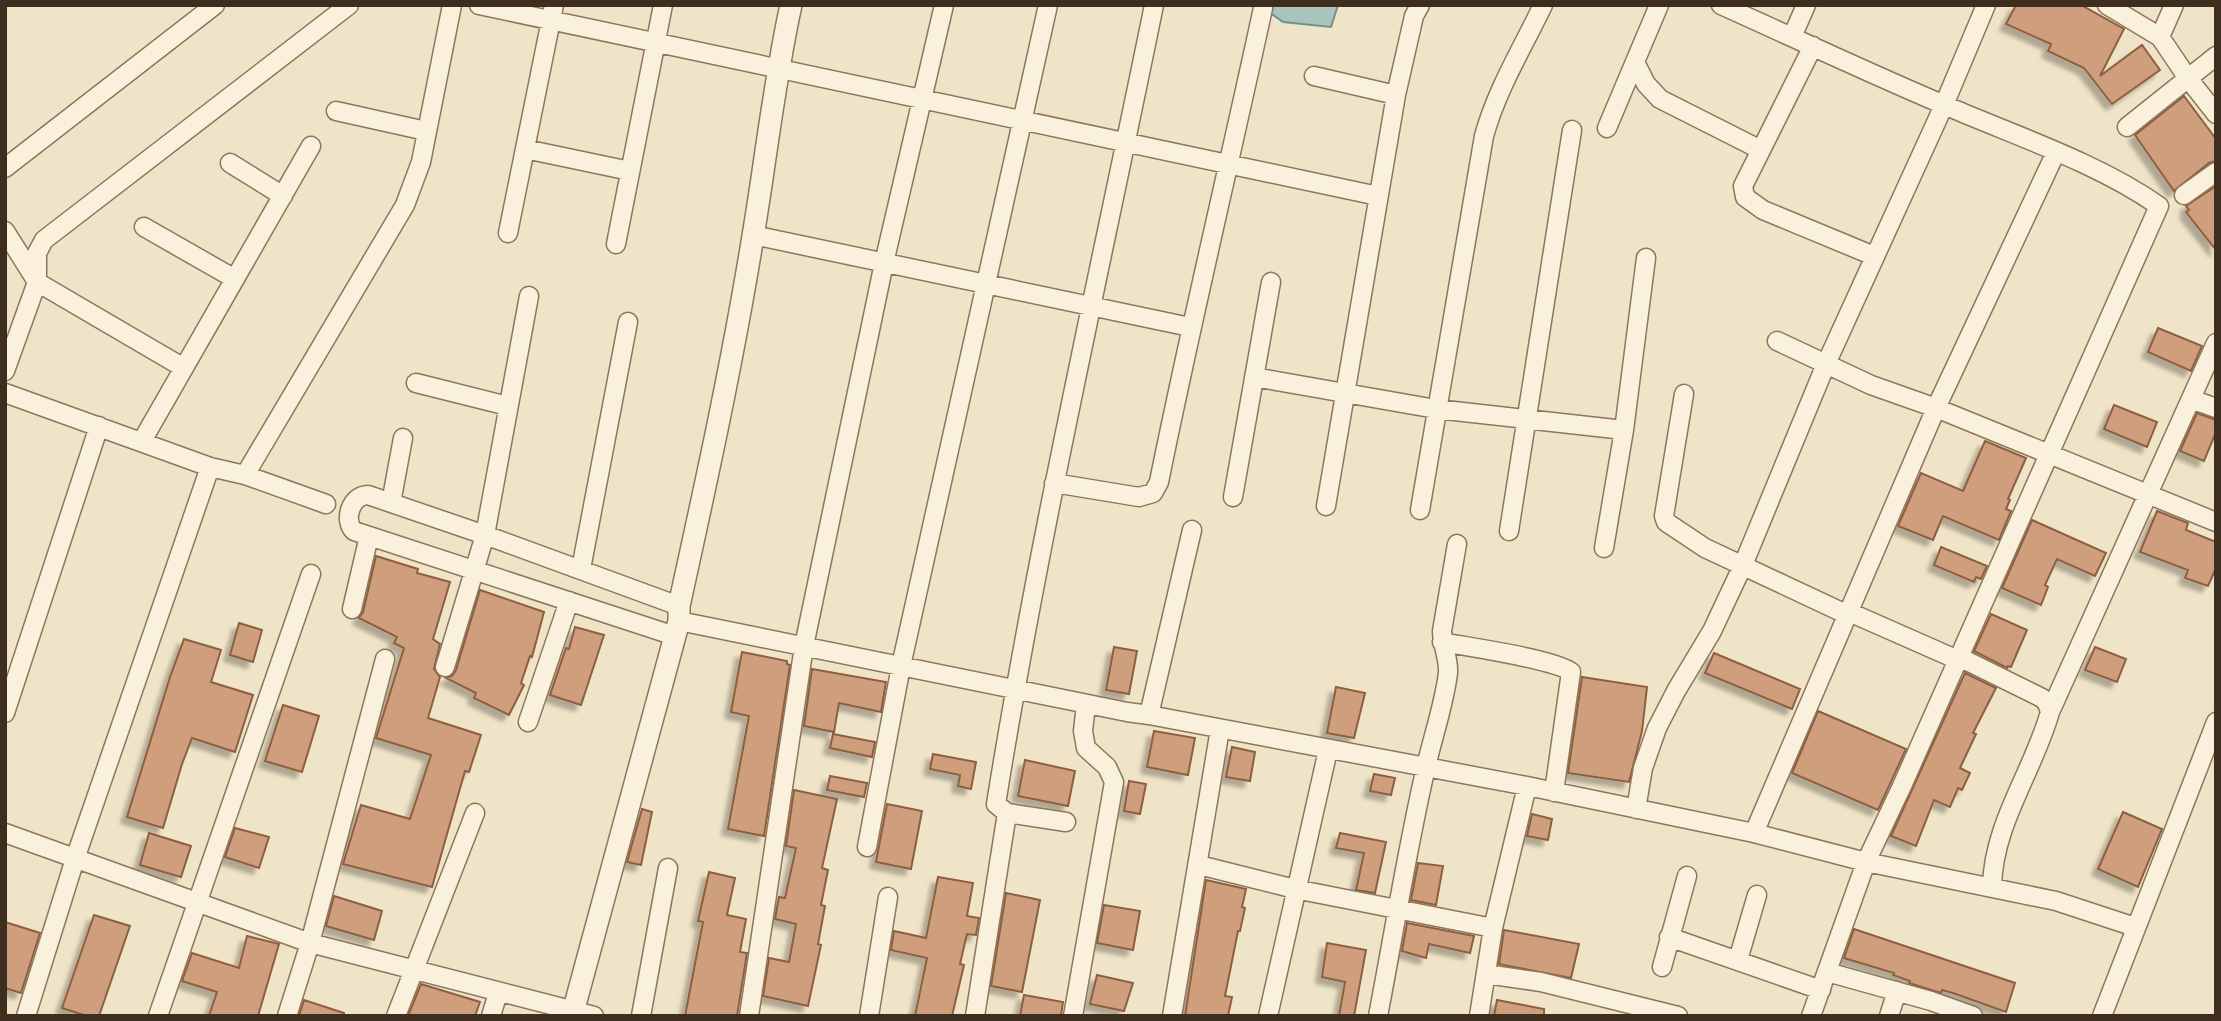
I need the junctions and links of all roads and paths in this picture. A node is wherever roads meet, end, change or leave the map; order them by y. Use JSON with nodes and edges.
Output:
{"nodes":[{"id":1,"x":215,"y":5,"type":"edge"},
{"id":2,"x":349,"y":5,"type":"edge"},
{"id":3,"x":452,"y":5,"type":"edge"},
{"id":4,"x":479,"y":5,"type":"edge"},
{"id":5,"x":663,"y":5,"type":"edge"},
{"id":6,"x":791,"y":5,"type":"edge"},
{"id":7,"x":944,"y":5,"type":"edge"},
{"id":8,"x":1048,"y":5,"type":"edge"},
{"id":9,"x":1153,"y":5,"type":"edge"},
{"id":10,"x":1420,"y":5,"type":"edge"},
{"id":11,"x":1543,"y":5,"type":"edge"},
{"id":12,"x":1659,"y":5,"type":"edge"},
{"id":13,"x":1721,"y":5,"type":"edge"},
{"id":14,"x":1806,"y":5,"type":"edge"},
{"id":15,"x":1986,"y":5,"type":"edge"},
{"id":16,"x":2107,"y":5,"type":"edge"},
{"id":17,"x":2174,"y":5,"type":"edge"},
{"id":18,"x":1263,"y":8,"type":"dead end"},
{"id":19,"x":552,"y":13,"type":"edge"},
{"id":20,"x":1792,"y":37,"type":"junction"},
{"id":21,"x":2160,"y":37,"type":"junction"},
{"id":22,"x":654,"y":43,"type":"junction"},
{"id":23,"x":1813,"y":46,"type":"junction"},
{"id":24,"x":2216,"y":56,"type":"edge"},
{"id":25,"x":1634,"y":62,"type":"junction"},
{"id":26,"x":777,"y":69,"type":"junction"},
{"id":27,"x":1314,"y":76,"type":"dead end"},
{"id":28,"x":2187,"y":77,"type":"junction"},
{"id":29,"x":1396,"y":95,"type":"junction"},
{"id":30,"x":922,"y":99,"type":"junction"},
{"id":31,"x":1944,"y":106,"type":"junction"},
{"id":32,"x":337,"y":111,"type":"dead end"},
{"id":33,"x":2216,"y":114,"type":"edge"},
{"id":34,"x":1023,"y":121,"type":"junction"},
{"id":35,"x":2127,"y":127,"type":"dead end"},
{"id":36,"x":1607,"y":128,"type":"dead end"},
{"id":37,"x":1572,"y":130,"type":"dead end"},
{"id":38,"x":426,"y":131,"type":"junction"},
{"id":39,"x":1126,"y":143,"type":"junction"},
{"id":40,"x":311,"y":146,"type":"dead end"},
{"id":41,"x":525,"y":149,"type":"junction"},
{"id":42,"x":1761,"y":150,"type":"junction"},
{"id":43,"x":2056,"y":152,"type":"junction"},
{"id":44,"x":230,"y":163,"type":"dead end"},
{"id":45,"x":1229,"y":165,"type":"junction"},
{"id":46,"x":5,"y":168,"type":"edge"},
{"id":47,"x":630,"y":171,"type":"junction"},
{"id":48,"x":2216,"y":172,"type":"edge"},
{"id":49,"x":2184,"y":195,"type":"dead end"},
{"id":50,"x":283,"y":196,"type":"junction"},
{"id":51,"x":1378,"y":196,"type":"junction"},
{"id":52,"x":144,"y":228,"type":"dead end"},
{"id":53,"x":5,"y":231,"type":"edge"},
{"id":54,"x":508,"y":233,"type":"dead end"},
{"id":55,"x":753,"y":235,"type":"junction"},
{"id":56,"x":616,"y":244,"type":"dead end"},
{"id":57,"x":1874,"y":256,"type":"junction"},
{"id":58,"x":1646,"y":258,"type":"dead end"},
{"id":59,"x":884,"y":263,"type":"junction"},
{"id":60,"x":235,"y":279,"type":"junction"},
{"id":61,"x":37,"y":282,"type":"junction"},
{"id":62,"x":1271,"y":282,"type":"dead end"},
{"id":63,"x":986,"y":283,"type":"junction"},
{"id":64,"x":529,"y":296,"type":"dead end"},
{"id":65,"x":1090,"y":305,"type":"junction"},
{"id":66,"x":628,"y":322,"type":"dead end"},
{"id":67,"x":1190,"y":327,"type":"junction"},
{"id":68,"x":1777,"y":341,"type":"dead end"},
{"id":69,"x":2216,"y":343,"type":"edge"},
{"id":70,"x":1826,"y":364,"type":"junction"},
{"id":71,"x":184,"y":368,"type":"junction"},
{"id":72,"x":5,"y":372,"type":"edge"},
{"id":73,"x":1254,"y":377,"type":"junction"},
{"id":74,"x":416,"y":383,"type":"dead end"},
{"id":75,"x":1344,"y":392,"type":"junction"},
{"id":76,"x":5,"y":393,"type":"edge"},
{"id":77,"x":1684,"y":394,"type":"dead end"},
{"id":78,"x":2191,"y":399,"type":"junction"},
{"id":79,"x":508,"y":406,"type":"junction"},
{"id":80,"x":1436,"y":408,"type":"junction"},
{"id":81,"x":1936,"y":408,"type":"junction"},
{"id":82,"x":2216,"y":408,"type":"edge"},
{"id":83,"x":1525,"y":418,"type":"junction"},
{"id":84,"x":99,"y":426,"type":"junction"},
{"id":85,"x":1624,"y":430,"type":"junction"},
{"id":86,"x":403,"y":438,"type":"dead end"},
{"id":87,"x":142,"y":441,"type":"junction"},
{"id":88,"x":2048,"y":454,"type":"junction"},
{"id":89,"x":210,"y":467,"type":"junction"},
{"id":90,"x":245,"y":475,"type":"junction"},
{"id":91,"x":1054,"y":483,"type":"junction"},
{"id":92,"x":2149,"y":495,"type":"junction"},
{"id":93,"x":1233,"y":497,"type":"dead end"},
{"id":94,"x":391,"y":503,"type":"junction"},
{"id":95,"x":326,"y":504,"type":"dead end"},
{"id":96,"x":1326,"y":506,"type":"dead end"},
{"id":97,"x":1420,"y":510,"type":"dead end"},
{"id":98,"x":2216,"y":522,"type":"edge"},
{"id":99,"x":1192,"y":530,"type":"dead end"},
{"id":100,"x":1509,"y":531,"type":"dead end"},
{"id":101,"x":485,"y":535,"type":"junction"},
{"id":102,"x":369,"y":536,"type":"junction"},
{"id":103,"x":1457,"y":544,"type":"dead end"},
{"id":104,"x":1604,"y":548,"type":"dead end"},
{"id":105,"x":1743,"y":565,"type":"junction"},
{"id":106,"x":580,"y":569,"type":"junction"},
{"id":107,"x":472,"y":571,"type":"junction"},
{"id":108,"x":311,"y":574,"type":"dead end"},
{"id":109,"x":646,"y":593,"type":"junction"},
{"id":110,"x":569,"y":601,"type":"junction"},
{"id":111,"x":352,"y":609,"type":"dead end"},
{"id":112,"x":1848,"y":614,"type":"junction"},
{"id":113,"x":678,"y":621,"type":"junction"},
{"id":114,"x":638,"y":624,"type":"junction"},
{"id":115,"x":1442,"y":642,"type":"junction"},
{"id":116,"x":804,"y":646,"type":"junction"},
{"id":117,"x":385,"y":659,"type":"dead end"},
{"id":118,"x":1958,"y":659,"type":"junction"},
{"id":119,"x":901,"y":666,"type":"junction"},
{"id":120,"x":445,"y":667,"type":"dead end"},
{"id":121,"x":1014,"y":689,"type":"junction"},
{"id":122,"x":1086,"y":704,"type":"junction"},
{"id":123,"x":2050,"y":712,"type":"junction"},
{"id":124,"x":5,"y":713,"type":"edge"},
{"id":125,"x":1149,"y":715,"type":"junction"},
{"id":126,"x":528,"y":722,"type":"dead end"},
{"id":127,"x":2216,"y":722,"type":"edge"},
{"id":128,"x":1220,"y":729,"type":"junction"},
{"id":129,"x":1328,"y":750,"type":"junction"},
{"id":130,"x":1426,"y":767,"type":"junction"},
{"id":131,"x":1527,"y":786,"type":"junction"},
{"id":132,"x":1554,"y":792,"type":"junction"},
{"id":133,"x":1636,"y":809,"type":"junction"},
{"id":134,"x":475,"y":813,"type":"dead end"},
{"id":135,"x":1007,"y":813,"type":"junction"},
{"id":136,"x":1066,"y":822,"type":"dead end"},
{"id":137,"x":5,"y":833,"type":"edge"},
{"id":138,"x":1754,"y":833,"type":"junction"},
{"id":139,"x":867,"y":847,"type":"dead end"},
{"id":140,"x":75,"y":859,"type":"junction"},
{"id":141,"x":1866,"y":862,"type":"junction"},
{"id":142,"x":1199,"y":865,"type":"junction"},
{"id":143,"x":668,"y":868,"type":"dead end"},
{"id":144,"x":1687,"y":876,"type":"dead end"},
{"id":145,"x":1992,"y":887,"type":"junction"},
{"id":146,"x":1295,"y":889,"type":"junction"},
{"id":147,"x":1757,"y":895,"type":"dead end"},
{"id":148,"x":888,"y":897,"type":"dead end"},
{"id":149,"x":196,"y":904,"type":"junction"},
{"id":150,"x":1398,"y":909,"type":"junction"},
{"id":151,"x":2134,"y":927,"type":"junction"},
{"id":152,"x":1493,"y":928,"type":"junction"},
{"id":153,"x":1670,"y":937,"type":"junction"},
{"id":154,"x":310,"y":943,"type":"junction"},
{"id":155,"x":1738,"y":960,"type":"junction"},
{"id":156,"x":1662,"y":967,"type":"dead end"},
{"id":157,"x":411,"y":971,"type":"junction"},
{"id":158,"x":1827,"y":972,"type":"junction"},
{"id":159,"x":1486,"y":974,"type":"junction"},
{"id":160,"x":1821,"y":990,"type":"junction"},
{"id":161,"x":1897,"y":991,"type":"junction"},
{"id":162,"x":498,"y":993,"type":"junction"},
{"id":163,"x":579,"y":1014,"type":"edge"},
{"id":164,"x":26,"y":1016,"type":"edge"},
{"id":165,"x":158,"y":1016,"type":"edge"},
{"id":166,"x":287,"y":1016,"type":"edge"},
{"id":167,"x":396,"y":1016,"type":"edge"},
{"id":168,"x":491,"y":1016,"type":"edge"},
{"id":169,"x":641,"y":1016,"type":"edge"},
{"id":170,"x":749,"y":1016,"type":"edge"},
{"id":171,"x":869,"y":1016,"type":"edge"},
{"id":172,"x":975,"y":1016,"type":"edge"},
{"id":173,"x":1073,"y":1016,"type":"edge"},
{"id":174,"x":1172,"y":1016,"type":"edge"},
{"id":175,"x":1268,"y":1016,"type":"edge"},
{"id":176,"x":1378,"y":1016,"type":"edge"},
{"id":177,"x":1479,"y":1016,"type":"edge"},
{"id":178,"x":1678,"y":1016,"type":"edge"},
{"id":179,"x":1811,"y":1016,"type":"edge"},
{"id":180,"x":1889,"y":1016,"type":"edge"},
{"id":181,"x":1973,"y":1016,"type":"edge"},
{"id":182,"x":2102,"y":1016,"type":"edge"}],
"edges":[{"from":1,"to":46,"type":"street"},
{"from":2,"to":61,"type":"street"},
{"from":3,"to":38,"type":"street"},
{"from":4,"to":19,"type":"street"},
{"from":5,"to":22,"type":"street"},
{"from":6,"to":26,"type":"street"},
{"from":7,"to":30,"type":"street"},
{"from":8,"to":34,"type":"street"},
{"from":9,"to":39,"type":"street"},
{"from":10,"to":29,"type":"street"},
{"from":11,"to":80,"type":"street"},
{"from":12,"to":25,"type":"street"},
{"from":13,"to":20,"type":"street"},
{"from":14,"to":20,"type":"street"},
{"from":15,"to":31,"type":"street"},
{"from":16,"to":21,"type":"street"},
{"from":17,"to":21,"type":"street"},
{"from":18,"to":45,"type":"street"},
{"from":19,"to":22,"type":"street"},
{"from":19,"to":41,"type":"street"},
{"from":20,"to":23,"type":"street"},
{"from":21,"to":28,"type":"street"},
{"from":22,"to":26,"type":"street"},
{"from":22,"to":47,"type":"street"},
{"from":23,"to":31,"type":"street"},
{"from":23,"to":42,"type":"street"},
{"from":24,"to":28,"type":"street"},
{"from":25,"to":36,"type":"street"},
{"from":25,"to":42,"type":"street"},
{"from":26,"to":30,"type":"street"},
{"from":26,"to":55,"type":"street"},
{"from":27,"to":29,"type":"street"},
{"from":28,"to":33,"type":"street"},
{"from":28,"to":35,"type":"street"},
{"from":29,"to":51,"type":"street"},
{"from":30,"to":34,"type":"street"},
{"from":30,"to":59,"type":"street"},
{"from":31,"to":43,"type":"street"},
{"from":31,"to":57,"type":"street"},
{"from":32,"to":38,"type":"street"},
{"from":34,"to":39,"type":"street"},
{"from":34,"to":63,"type":"street"},
{"from":37,"to":83,"type":"street"},
{"from":38,"to":90,"type":"street"},
{"from":39,"to":45,"type":"street"},
{"from":39,"to":65,"type":"street"},
{"from":40,"to":50,"type":"street"},
{"from":41,"to":47,"type":"street"},
{"from":41,"to":54,"type":"street"},
{"from":42,"to":57,"type":"street"},
{"from":43,"to":81,"type":"street"},
{"from":43,"to":88,"type":"street"},
{"from":44,"to":50,"type":"street"},
{"from":45,"to":51,"type":"street"},
{"from":45,"to":67,"type":"street"},
{"from":47,"to":56,"type":"street"},
{"from":48,"to":49,"type":"street"},
{"from":50,"to":60,"type":"street"},
{"from":51,"to":75,"type":"street"},
{"from":52,"to":60,"type":"street"},
{"from":53,"to":61,"type":"street"},
{"from":55,"to":59,"type":"street"},
{"from":55,"to":113,"type":"street"},
{"from":57,"to":70,"type":"street"},
{"from":58,"to":85,"type":"street"},
{"from":59,"to":63,"type":"street"},
{"from":59,"to":116,"type":"street"},
{"from":60,"to":71,"type":"street"},
{"from":61,"to":71,"type":"street"},
{"from":61,"to":72,"type":"street"},
{"from":62,"to":73,"type":"street"},
{"from":63,"to":65,"type":"street"},
{"from":63,"to":119,"type":"street"},
{"from":64,"to":79,"type":"street"},
{"from":65,"to":67,"type":"street"},
{"from":65,"to":91,"type":"street"},
{"from":66,"to":106,"type":"street"},
{"from":67,"to":91,"type":"street"},
{"from":68,"to":70,"type":"street"},
{"from":69,"to":78,"type":"street"},
{"from":70,"to":81,"type":"street"},
{"from":70,"to":105,"type":"street"},
{"from":71,"to":87,"type":"street"},
{"from":73,"to":75,"type":"street"},
{"from":73,"to":93,"type":"street"},
{"from":74,"to":79,"type":"street"},
{"from":75,"to":80,"type":"street"},
{"from":75,"to":96,"type":"street"},
{"from":76,"to":84,"type":"street"},
{"from":77,"to":105,"type":"street"},
{"from":78,"to":82,"type":"street"},
{"from":78,"to":92,"type":"street"},
{"from":79,"to":101,"type":"street"},
{"from":80,"to":83,"type":"street"},
{"from":80,"to":97,"type":"street"},
{"from":81,"to":88,"type":"street"},
{"from":81,"to":112,"type":"street"},
{"from":83,"to":85,"type":"street"},
{"from":83,"to":100,"type":"street"},
{"from":84,"to":87,"type":"street"},
{"from":84,"to":124,"type":"street"},
{"from":85,"to":104,"type":"street"},
{"from":86,"to":94,"type":"street"},
{"from":87,"to":89,"type":"street"},
{"from":88,"to":92,"type":"street"},
{"from":88,"to":118,"type":"street"},
{"from":89,"to":90,"type":"street"},
{"from":89,"to":140,"type":"street"},
{"from":90,"to":95,"type":"street"},
{"from":91,"to":121,"type":"street"},
{"from":92,"to":98,"type":"street"},
{"from":92,"to":123,"type":"street"},
{"from":94,"to":101,"type":"street"},
{"from":94,"to":102,"type":"street"},
{"from":99,"to":125,"type":"street"},
{"from":101,"to":106,"type":"street"},
{"from":101,"to":107,"type":"street"},
{"from":102,"to":107,"type":"street"},
{"from":102,"to":111,"type":"street"},
{"from":103,"to":115,"type":"street"},
{"from":105,"to":112,"type":"street"},
{"from":105,"to":133,"type":"street"},
{"from":106,"to":109,"type":"street"},
{"from":107,"to":110,"type":"street"},
{"from":107,"to":120,"type":"street"},
{"from":108,"to":149,"type":"street"},
{"from":109,"to":113,"type":"street"},
{"from":109,"to":114,"type":"street"},
{"from":110,"to":114,"type":"street"},
{"from":110,"to":126,"type":"street"},
{"from":112,"to":118,"type":"street"},
{"from":112,"to":138,"type":"street"},
{"from":113,"to":114,"type":"street"},
{"from":113,"to":116,"type":"street"},
{"from":113,"to":163,"type":"street"},
{"from":115,"to":130,"type":"street"},
{"from":115,"to":132,"type":"street"},
{"from":116,"to":119,"type":"street"},
{"from":116,"to":170,"type":"street"},
{"from":117,"to":154,"type":"street"},
{"from":118,"to":123,"type":"street"},
{"from":118,"to":141,"type":"street"},
{"from":119,"to":121,"type":"street"},
{"from":119,"to":139,"type":"street"},
{"from":121,"to":122,"type":"street"},
{"from":121,"to":135,"type":"street"},
{"from":122,"to":125,"type":"street"},
{"from":122,"to":173,"type":"street"},
{"from":123,"to":145,"type":"street"},
{"from":125,"to":128,"type":"street"},
{"from":127,"to":151,"type":"street"},
{"from":128,"to":129,"type":"street"},
{"from":128,"to":142,"type":"street"},
{"from":129,"to":130,"type":"street"},
{"from":129,"to":146,"type":"street"},
{"from":130,"to":131,"type":"street"},
{"from":130,"to":150,"type":"street"},
{"from":131,"to":132,"type":"street"},
{"from":131,"to":152,"type":"street"},
{"from":132,"to":133,"type":"street"},
{"from":133,"to":138,"type":"street"},
{"from":134,"to":157,"type":"street"},
{"from":135,"to":136,"type":"street"},
{"from":135,"to":172,"type":"street"},
{"from":137,"to":140,"type":"street"},
{"from":138,"to":141,"type":"street"},
{"from":140,"to":149,"type":"street"},
{"from":140,"to":164,"type":"street"},
{"from":141,"to":145,"type":"street"},
{"from":141,"to":158,"type":"street"},
{"from":142,"to":146,"type":"street"},
{"from":142,"to":174,"type":"street"},
{"from":143,"to":169,"type":"street"},
{"from":144,"to":153,"type":"street"},
{"from":145,"to":151,"type":"street"},
{"from":146,"to":150,"type":"street"},
{"from":146,"to":175,"type":"street"},
{"from":147,"to":155,"type":"street"},
{"from":148,"to":171,"type":"street"},
{"from":149,"to":154,"type":"street"},
{"from":149,"to":165,"type":"street"},
{"from":150,"to":152,"type":"street"},
{"from":150,"to":176,"type":"street"},
{"from":151,"to":182,"type":"street"},
{"from":152,"to":159,"type":"street"},
{"from":153,"to":155,"type":"street"},
{"from":153,"to":156,"type":"street"},
{"from":154,"to":157,"type":"street"},
{"from":154,"to":166,"type":"street"},
{"from":155,"to":160,"type":"street"},
{"from":157,"to":162,"type":"street"},
{"from":157,"to":167,"type":"street"},
{"from":158,"to":160,"type":"street"},
{"from":158,"to":161,"type":"street"},
{"from":159,"to":177,"type":"street"},
{"from":159,"to":178,"type":"street"},
{"from":160,"to":179,"type":"street"},
{"from":161,"to":180,"type":"street"},
{"from":161,"to":181,"type":"street"},
{"from":162,"to":163,"type":"street"},
{"from":162,"to":168,"type":"street"}]}
